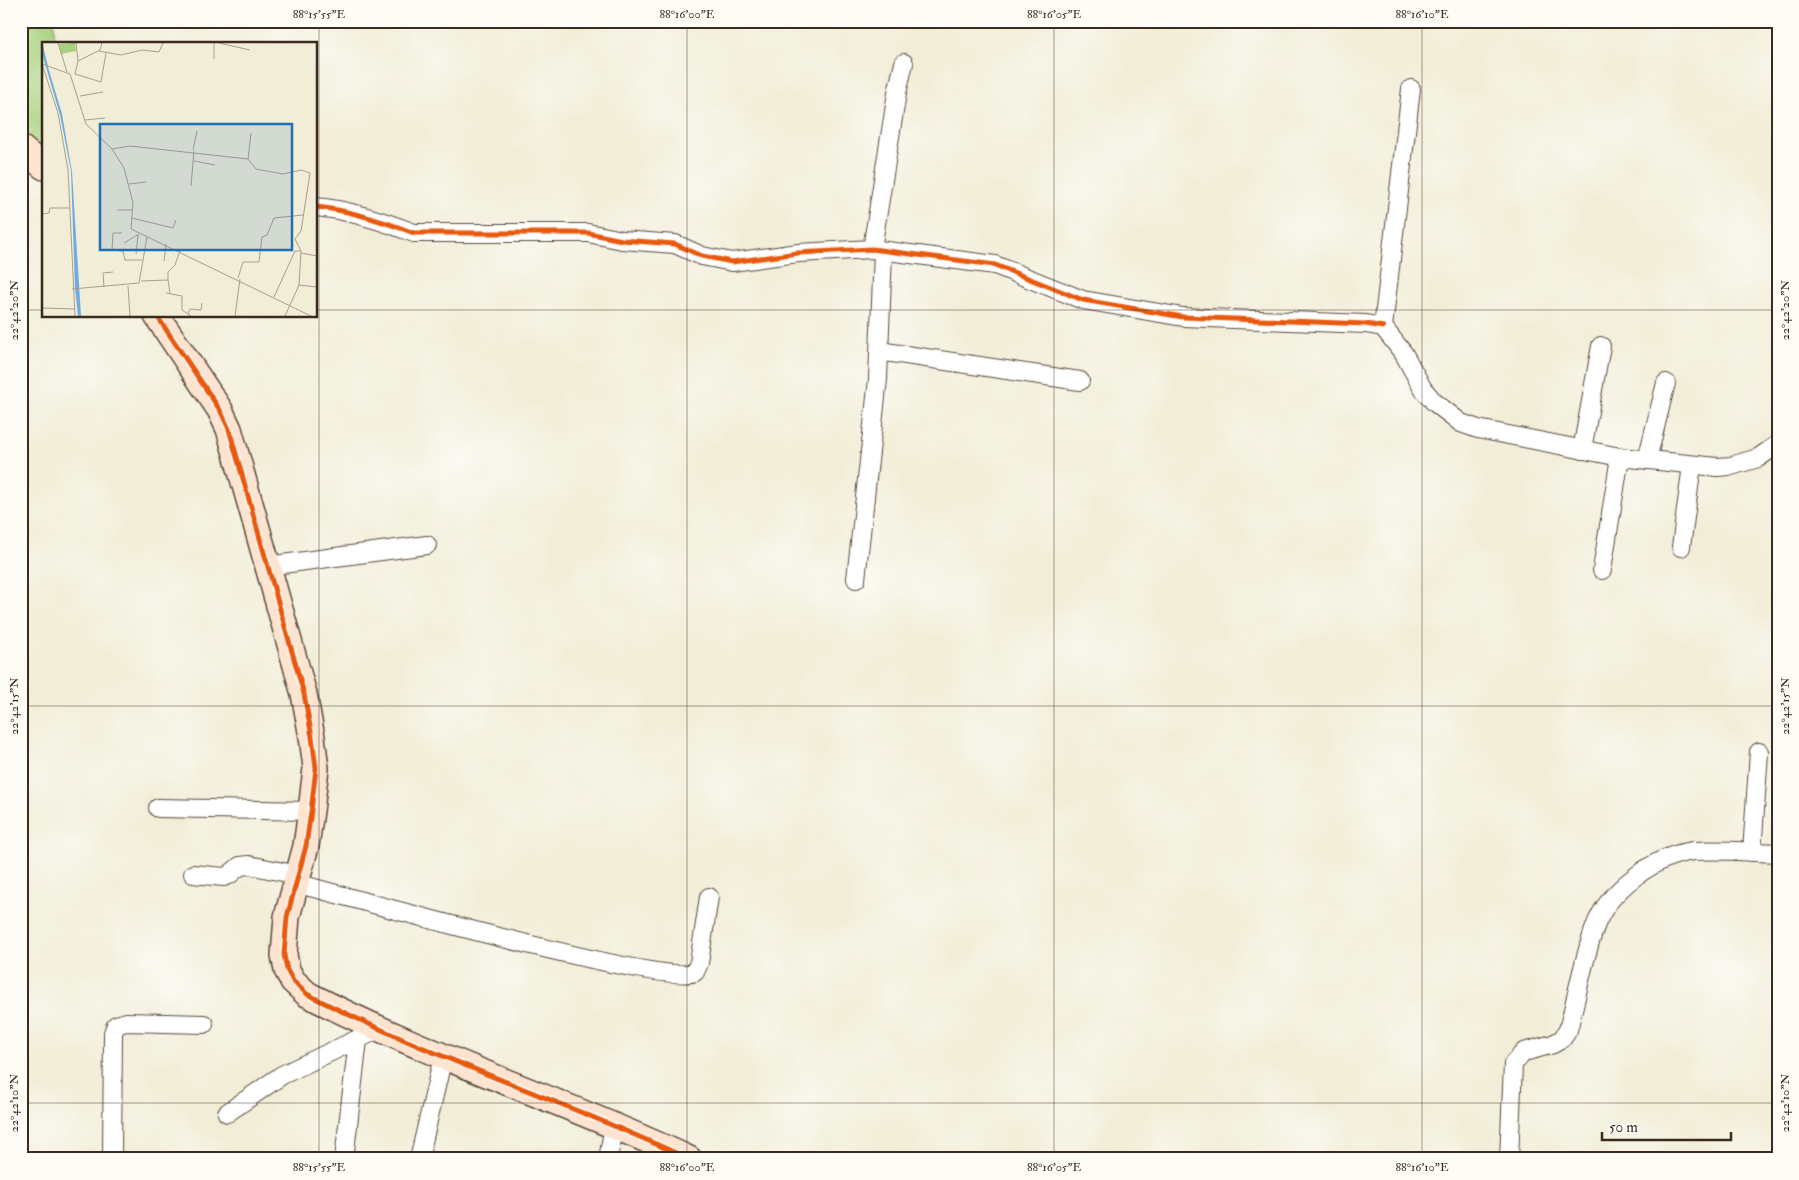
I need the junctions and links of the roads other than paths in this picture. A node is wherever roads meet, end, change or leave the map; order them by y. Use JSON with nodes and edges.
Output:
{"nodes":[{"id":1,"x":904,"y":63,"type":"dead end"},
{"id":2,"x":1411,"y":90,"type":"dead end"},
{"id":3,"x":21,"y":148,"type":"edge"},
{"id":4,"x":42,"y":165,"type":"edge"},
{"id":5,"x":318,"y":207,"type":"edge"},
{"id":6,"x":878,"y":250,"type":"junction"},
{"id":7,"x":158,"y":318,"type":"edge"},
{"id":8,"x":1383,"y":328,"type":"junction"},
{"id":9,"x":1601,"y":346,"type":"dead end"},
{"id":10,"x":879,"y":351,"type":"junction"},
{"id":11,"x":1080,"y":381,"type":"dead end"},
{"id":12,"x":1666,"y":383,"type":"dead end"},
{"id":13,"x":1778,"y":444,"type":"edge"},
{"id":14,"x":1582,"y":450,"type":"junction"},
{"id":15,"x":1620,"y":457,"type":"junction"},
{"id":16,"x":1646,"y":460,"type":"junction"},
{"id":17,"x":1692,"y":465,"type":"junction"},
{"id":18,"x":427,"y":545,"type":"dead end"},
{"id":19,"x":1681,"y":547,"type":"dead end"},
{"id":20,"x":267,"y":566,"type":"junction"},
{"id":21,"x":1602,"y":570,"type":"dead end"},
{"id":22,"x":856,"y":580,"type":"dead end"},
{"id":23,"x":1759,"y":752,"type":"dead end"},
{"id":24,"x":158,"y":808,"type":"dead end"},
{"id":25,"x":311,"y":811,"type":"junction"},
{"id":26,"x":1752,"y":852,"type":"junction"},
{"id":27,"x":1778,"y":853,"type":"edge"},
{"id":28,"x":193,"y":874,"type":"dead end"},
{"id":29,"x":297,"y":879,"type":"junction"},
{"id":30,"x":709,"y":897,"type":"dead end"},
{"id":31,"x":204,"y":1024,"type":"dead end"},
{"id":32,"x":368,"y":1035,"type":"junction"},
{"id":33,"x":443,"y":1057,"type":"junction"},
{"id":34,"x":228,"y":1114,"type":"dead end"},
{"id":35,"x":614,"y":1126,"type":"junction"},
{"id":36,"x":112,"y":1159,"type":"edge"},
{"id":37,"x":344,"y":1159,"type":"edge"},
{"id":38,"x":419,"y":1159,"type":"edge"},
{"id":39,"x":608,"y":1159,"type":"edge"},
{"id":40,"x":689,"y":1159,"type":"edge"},
{"id":41,"x":1509,"y":1159,"type":"edge"}],
"edges":[{"from":1,"to":6,"type":"street"},
{"from":2,"to":8,"type":"street"},
{"from":3,"to":4,"type":"street"},
{"from":5,"to":6,"type":"street"},
{"from":6,"to":8,"type":"street"},
{"from":6,"to":10,"type":"street"},
{"from":7,"to":20,"type":"street"},
{"from":8,"to":14,"type":"street"},
{"from":9,"to":14,"type":"street"},
{"from":10,"to":11,"type":"street"},
{"from":10,"to":22,"type":"street"},
{"from":12,"to":16,"type":"street"},
{"from":13,"to":17,"type":"street"},
{"from":14,"to":15,"type":"street"},
{"from":15,"to":16,"type":"street"},
{"from":15,"to":21,"type":"street"},
{"from":16,"to":17,"type":"street"},
{"from":17,"to":19,"type":"street"},
{"from":18,"to":20,"type":"street"},
{"from":20,"to":25,"type":"street"},
{"from":23,"to":26,"type":"street"},
{"from":24,"to":25,"type":"street"},
{"from":25,"to":29,"type":"street"},
{"from":26,"to":27,"type":"street"},
{"from":26,"to":41,"type":"street"},
{"from":28,"to":29,"type":"street"},
{"from":29,"to":30,"type":"street"},
{"from":29,"to":32,"type":"street"},
{"from":31,"to":36,"type":"street"},
{"from":32,"to":33,"type":"street"},
{"from":32,"to":34,"type":"street"},
{"from":32,"to":37,"type":"street"},
{"from":33,"to":35,"type":"street"},
{"from":33,"to":38,"type":"street"},
{"from":35,"to":39,"type":"street"},
{"from":35,"to":40,"type":"street"}]}
